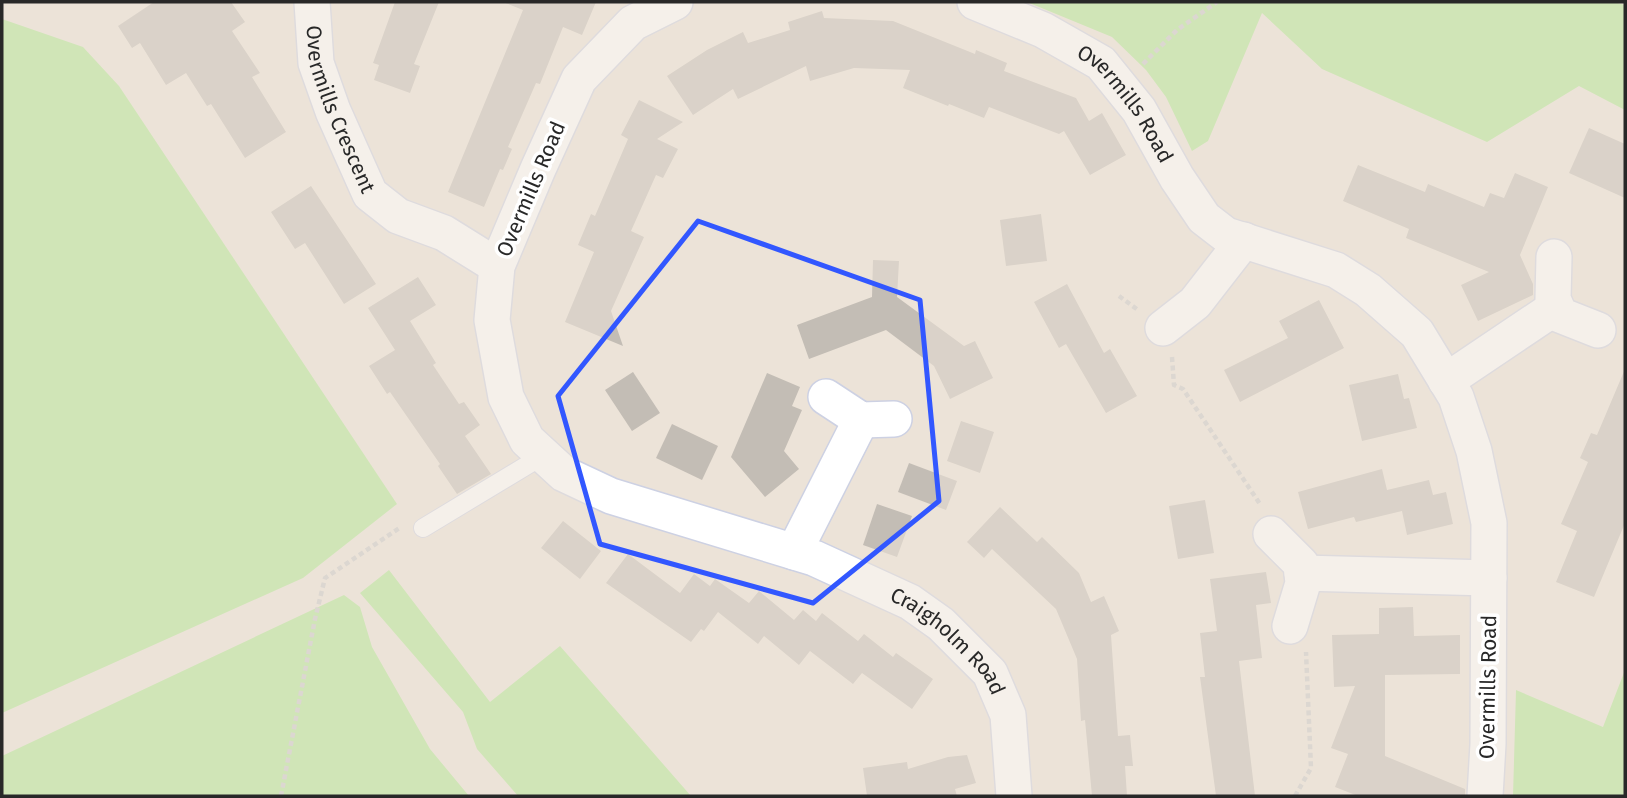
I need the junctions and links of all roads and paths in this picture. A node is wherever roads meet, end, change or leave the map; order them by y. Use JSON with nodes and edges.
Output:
{"nodes":[{"id":1,"x":312,"y":2,"type":"edge"},
{"id":2,"x":975,"y":2,"type":"edge"},
{"id":3,"x":1217,"y":2,"type":"edge"},
{"id":4,"x":653,"y":7,"type":"edge"},
{"id":5,"x":1120,"y":87,"type":"junction"},
{"id":6,"x":1244,"y":240,"type":"junction"},
{"id":7,"x":1554,"y":257,"type":"dead end"},
{"id":8,"x":497,"y":266,"type":"junction"},
{"id":9,"x":1119,"y":296,"type":"dead end"},
{"id":10,"x":1556,"y":307,"type":"junction"},
{"id":11,"x":1163,"y":328,"type":"junction"},
{"id":12,"x":1598,"y":330,"type":"dead end"},
{"id":13,"x":1446,"y":381,"type":"junction"},
{"id":14,"x":826,"y":397,"type":"dead end"},
{"id":15,"x":544,"y":455,"type":"junction"},
{"id":16,"x":423,"y":528,"type":"joint"},
{"id":17,"x":1271,"y":534,"type":"joint"},
{"id":18,"x":794,"y":552,"type":"junction"},
{"id":19,"x":1302,"y":573,"type":"junction"},
{"id":20,"x":1489,"y":578,"type":"junction"},
{"id":21,"x":1290,"y":626,"type":"joint"},
{"id":22,"x":281,"y":796,"type":"edge"},
{"id":23,"x":1014,"y":796,"type":"edge"},
{"id":24,"x":1295,"y":796,"type":"edge"},
{"id":25,"x":1485,"y":796,"type":"edge"}],
"edges":[{"from":1,"to":8,"type":"street","name":"Overmills Crescent"},
{"from":2,"to":5,"type":"street","name":"Overmills Road"},
{"from":3,"to":5,"type":"path"},
{"from":4,"to":8,"type":"street","name":"Overmills Road"},
{"from":5,"to":6,"type":"street","name":"Overmills Road"},
{"from":6,"to":11,"type":"street"},
{"from":6,"to":13,"type":"street","name":"Overmills Road"},
{"from":7,"to":10,"type":"street"},
{"from":8,"to":15,"type":"street","name":"Overmills Road"},
{"from":9,"to":11,"type":"path"},
{"from":10,"to":12,"type":"street"},
{"from":10,"to":13,"type":"street"},
{"from":11,"to":17,"type":"path"},
{"from":13,"to":20,"type":"street","name":"Overmills Road"},
{"from":14,"to":18,"type":"street"},
{"from":15,"to":16,"type":"lane"},
{"from":15,"to":18,"type":"street","name":"Craigholm Road"},
{"from":16,"to":22,"type":"path"},
{"from":17,"to":19,"type":"street"},
{"from":18,"to":23,"type":"street","name":"Craigholm Road"},
{"from":19,"to":20,"type":"street"},
{"from":19,"to":21,"type":"street"},
{"from":20,"to":25,"type":"street","name":"Overmills Road"},
{"from":21,"to":24,"type":"path"}]}
